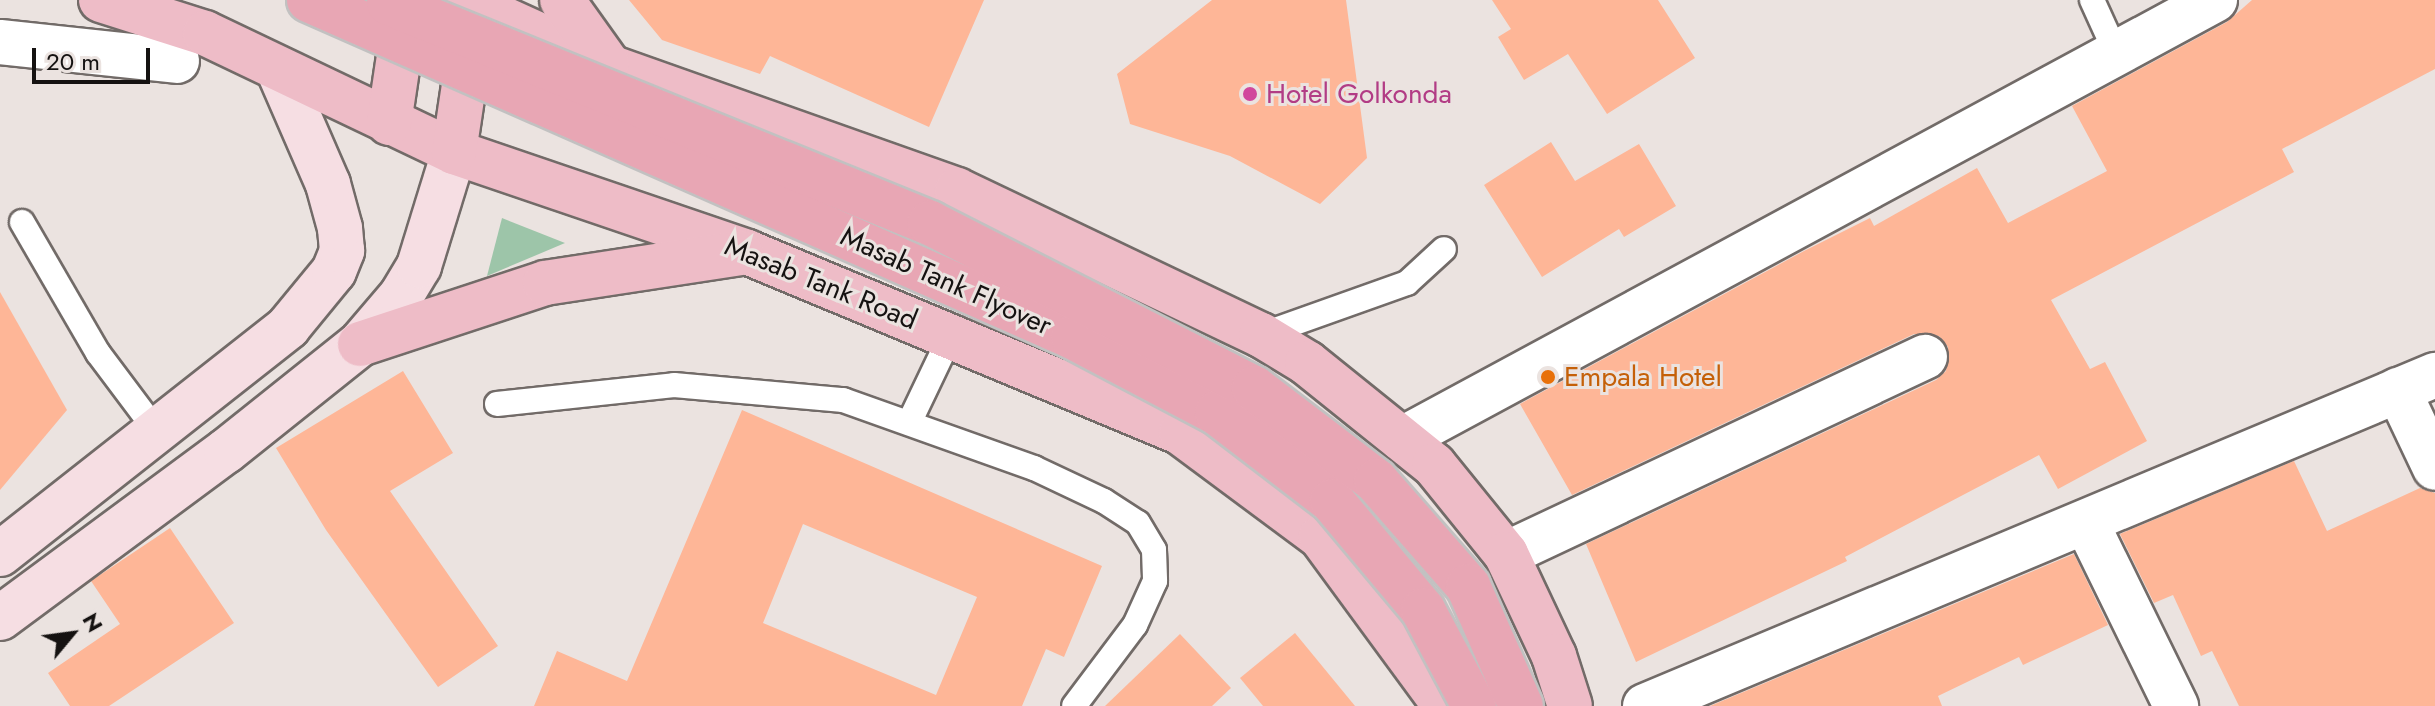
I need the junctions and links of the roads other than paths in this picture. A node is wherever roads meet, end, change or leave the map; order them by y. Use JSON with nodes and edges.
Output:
{"nodes":[{"id":1,"x":101,"y":0,"type":"edge"},
{"id":2,"x":309,"y":0,"type":"edge"},
{"id":3,"x":383,"y":0,"type":"edge"},
{"id":4,"x":408,"y":0,"type":"edge"},
{"id":5,"x":562,"y":0,"type":"edge"},
{"id":6,"x":2092,"y":0,"type":"edge"},
{"id":7,"x":2215,"y":0,"type":"edge"},
{"id":8,"x":472,"y":2,"type":"edge"},
{"id":9,"x":0,"y":42,"type":"edge"},
{"id":10,"x":2117,"y":55,"type":"junction"},
{"id":11,"x":177,"y":61,"type":"dead end"},
{"id":12,"x":610,"y":67,"type":"junction"},
{"id":13,"x":278,"y":69,"type":"junction"},
{"id":14,"x":389,"y":123,"type":"junction"},
{"id":15,"x":454,"y":152,"type":"junction"},
{"id":16,"x":853,"y":153,"type":"junction"},
{"id":17,"x":957,"y":190,"type":"junction"},
{"id":18,"x":22,"y":222,"type":"dead end"},
{"id":19,"x":1444,"y":249,"type":"dead end"},
{"id":20,"x":747,"y":252,"type":"junction"},
{"id":21,"x":813,"y":279,"type":"junction"},
{"id":22,"x":904,"y":315,"type":"junction"},
{"id":23,"x":951,"y":335,"type":"junction"},
{"id":24,"x":1261,"y":335,"type":"junction"},
{"id":25,"x":360,"y":344,"type":"junction"},
{"id":26,"x":1925,"y":357,"type":"dead end"},
{"id":27,"x":2416,"y":383,"type":"edge"},
{"id":28,"x":497,"y":404,"type":"dead end"},
{"id":29,"x":909,"y":423,"type":"junction"},
{"id":30,"x":158,"y":433,"type":"junction"},
{"id":31,"x":1402,"y":439,"type":"junction"},
{"id":32,"x":2435,"y":468,"type":"edge"},
{"id":33,"x":2086,"y":522,"type":"junction"},
{"id":34,"x":0,"y":554,"type":"edge"},
{"id":35,"x":1506,"y":554,"type":"junction"},
{"id":36,"x":0,"y":618,"type":"edge"},
{"id":37,"x":1074,"y":706,"type":"edge"},
{"id":38,"x":1445,"y":706,"type":"edge"},
{"id":39,"x":1474,"y":706,"type":"edge"},
{"id":40,"x":1521,"y":706,"type":"edge"},
{"id":41,"x":1570,"y":706,"type":"edge"},
{"id":42,"x":1645,"y":706,"type":"edge"},
{"id":43,"x":2176,"y":706,"type":"edge"}],
"edges":[{"from":1,"to":13,"type":"main road","name":"Masab Tank Road"},
{"from":2,"to":39,"type":"highway","name":"Masab Tank Flyover","bridge":true},
{"from":3,"to":40,"type":"highway","name":"Masab Tank Flyover","bridge":true},
{"from":4,"to":14,"type":"main road"},
{"from":5,"to":12,"type":"main road"},
{"from":6,"to":10,"type":"lane"},
{"from":7,"to":10,"type":"street"},
{"from":8,"to":12,"type":"main road"},
{"from":8,"to":15,"type":"main road"},
{"from":9,"to":11,"type":"street"},
{"from":10,"to":31,"type":"street"},
{"from":12,"to":16,"type":"main road"},
{"from":13,"to":14,"type":"main road","name":"Masab Tank Road"},
{"from":13,"to":30,"type":"main road"},
{"from":14,"to":15,"type":"main road","name":"Masab Tank Road"},
{"from":15,"to":20,"type":"main road","name":"Masab Tank Road"},
{"from":15,"to":25,"type":"main road"},
{"from":16,"to":17,"type":"main road"},
{"from":16,"to":21,"type":"main road"},
{"from":17,"to":22,"type":"main road"},
{"from":17,"to":24,"type":"main road"},
{"from":18,"to":30,"type":"lane"},
{"from":19,"to":24,"type":"lane"},
{"from":20,"to":21,"type":"main road","name":"Masab Tank Road"},
{"from":20,"to":25,"type":"main road"},
{"from":21,"to":22,"type":"main road","name":"Masab Tank Road"},
{"from":22,"to":23,"type":"main road","name":"Masab Tank Road"},
{"from":23,"to":29,"type":"lane"},
{"from":23,"to":38,"type":"main road","name":"Masab Tank Road"},
{"from":24,"to":31,"type":"main road"},
{"from":25,"to":36,"type":"main road"},
{"from":26,"to":35,"type":"street"},
{"from":27,"to":32,"type":"street"},
{"from":27,"to":33,"type":"street"},
{"from":28,"to":29,"type":"lane"},
{"from":29,"to":37,"type":"lane"},
{"from":30,"to":34,"type":"main road"},
{"from":31,"to":35,"type":"main road"},
{"from":33,"to":42,"type":"street"},
{"from":33,"to":43,"type":"street"},
{"from":35,"to":41,"type":"main road"}]}
